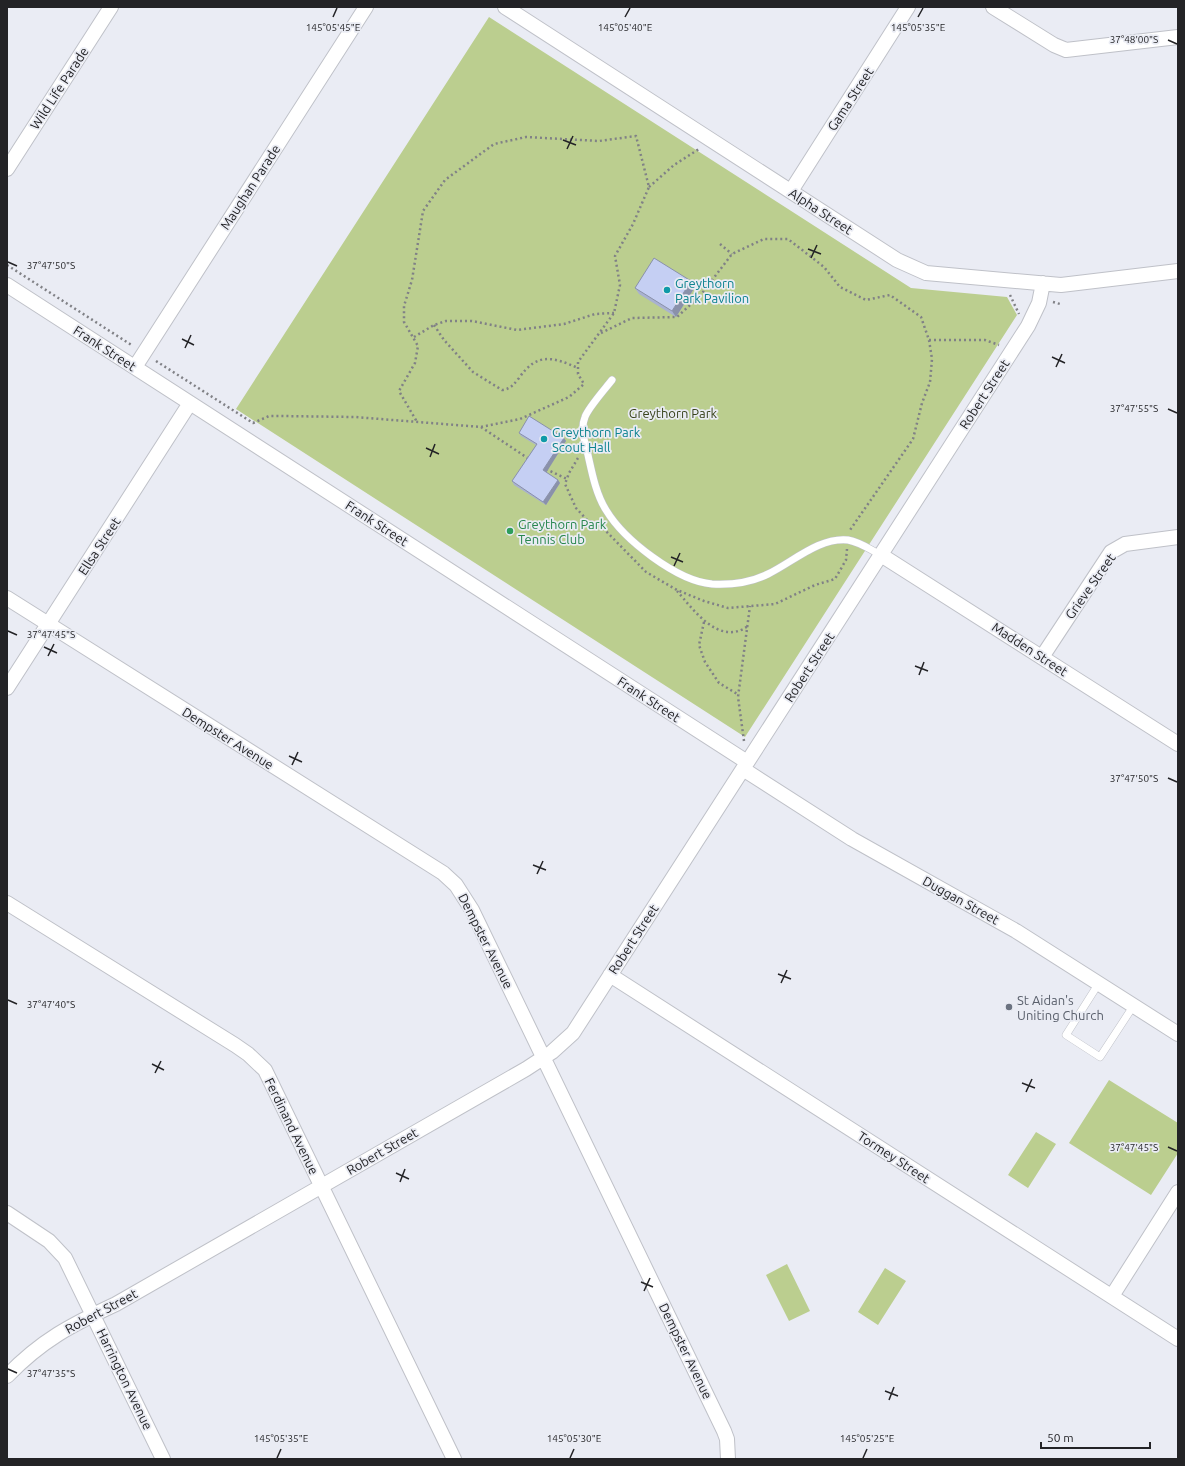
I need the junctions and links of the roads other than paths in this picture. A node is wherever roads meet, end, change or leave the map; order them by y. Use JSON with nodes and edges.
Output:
{"nodes":[{"id":1,"x":111,"y":7,"type":"edge"},
{"id":2,"x":366,"y":7,"type":"edge"},
{"id":3,"x":505,"y":7,"type":"edge"},
{"id":4,"x":908,"y":7,"type":"edge"},
{"id":5,"x":993,"y":7,"type":"edge"},
{"id":6,"x":1178,"y":37,"type":"edge"},
{"id":7,"x":7,"y":169,"type":"edge"},
{"id":8,"x":791,"y":191,"type":"junction"},
{"id":9,"x":1178,"y":271,"type":"edge"},
{"id":10,"x":1043,"y":284,"type":"junction"},
{"id":11,"x":7,"y":285,"type":"edge"},
{"id":12,"x":135,"y":367,"type":"junction"},
{"id":13,"x":612,"y":380,"type":"dead end"},
{"id":14,"x":190,"y":403,"type":"junction"},
{"id":15,"x":1178,"y":537,"type":"edge"},
{"id":16,"x":881,"y":555,"type":"junction"},
{"id":17,"x":7,"y":598,"type":"edge"},
{"id":18,"x":48,"y":624,"type":"junction"},
{"id":19,"x":1042,"y":657,"type":"junction"},
{"id":20,"x":7,"y":688,"type":"edge"},
{"id":21,"x":1178,"y":744,"type":"edge"},
{"id":22,"x":745,"y":766,"type":"junction"},
{"id":23,"x":7,"y":903,"type":"edge"},
{"id":24,"x":610,"y":975,"type":"junction"},
{"id":25,"x":1099,"y":983,"type":"junction"},
{"id":26,"x":1134,"y":1006,"type":"junction"},
{"id":27,"x":1178,"y":1034,"type":"edge"},
{"id":28,"x":544,"y":1058,"type":"junction"},
{"id":29,"x":322,"y":1186,"type":"junction"},
{"id":30,"x":1178,"y":1192,"type":"edge"},
{"id":31,"x":7,"y":1213,"type":"edge"},
{"id":32,"x":1112,"y":1296,"type":"junction"},
{"id":33,"x":94,"y":1314,"type":"junction"},
{"id":34,"x":1178,"y":1339,"type":"edge"},
{"id":35,"x":7,"y":1376,"type":"edge"},
{"id":36,"x":163,"y":1459,"type":"edge"},
{"id":37,"x":454,"y":1459,"type":"edge"},
{"id":38,"x":728,"y":1459,"type":"edge"}],
"edges":[{"from":1,"to":7,"type":"street","name":"Wild Life Parade"},
{"from":2,"to":12,"type":"street","name":"Maughan Parade"},
{"from":3,"to":8,"type":"street","name":"Alpha Street"},
{"from":4,"to":8,"type":"street","name":"Gama Street"},
{"from":5,"to":6,"type":"street"},
{"from":8,"to":10,"type":"street","name":"Alpha Street"},
{"from":9,"to":10,"type":"street","name":"Alpha Street"},
{"from":10,"to":16,"type":"street","name":"Robert Street"},
{"from":11,"to":12,"type":"street","name":"Frank Street"},
{"from":12,"to":14,"type":"street","name":"Frank Street"},
{"from":13,"to":16,"type":"lane"},
{"from":14,"to":18,"type":"street","name":"Ellsa Street"},
{"from":14,"to":22,"type":"street","name":"Frank Street"},
{"from":15,"to":19,"type":"street","name":"Grieve Street"},
{"from":16,"to":19,"type":"street","name":"Madden Street"},
{"from":16,"to":22,"type":"street","name":"Robert Street"},
{"from":17,"to":18,"type":"street","name":"Dempster Avenue"},
{"from":18,"to":20,"type":"street","name":"Ellsa Street"},
{"from":18,"to":28,"type":"street","name":"Dempster Avenue"},
{"from":19,"to":21,"type":"street","name":"Madden Street"},
{"from":22,"to":24,"type":"street","name":"Robert Street"},
{"from":22,"to":25,"type":"street","name":"Duggan Street"},
{"from":23,"to":29,"type":"street","name":"Ferdinand Avenue"},
{"from":24,"to":28,"type":"street","name":"Robert Street"},
{"from":24,"to":32,"type":"street","name":"Tormey Street"},
{"from":25,"to":26,"type":"street","name":"Duggan Street"},
{"from":25,"to":26,"type":"lane"},
{"from":26,"to":27,"type":"street","name":"Duggan Street"},
{"from":28,"to":29,"type":"street","name":"Robert Street"},
{"from":28,"to":38,"type":"street","name":"Dempster Avenue"},
{"from":29,"to":33,"type":"street","name":"Robert Street"},
{"from":29,"to":37,"type":"street","name":"Ferdinand Avenue"},
{"from":30,"to":32,"type":"street"},
{"from":31,"to":33,"type":"street","name":"Harrington Avenue"},
{"from":32,"to":34,"type":"street","name":"Tormey Street"},
{"from":33,"to":35,"type":"street","name":"Robert Street"},
{"from":33,"to":36,"type":"street","name":"Harrington Avenue"}]}
